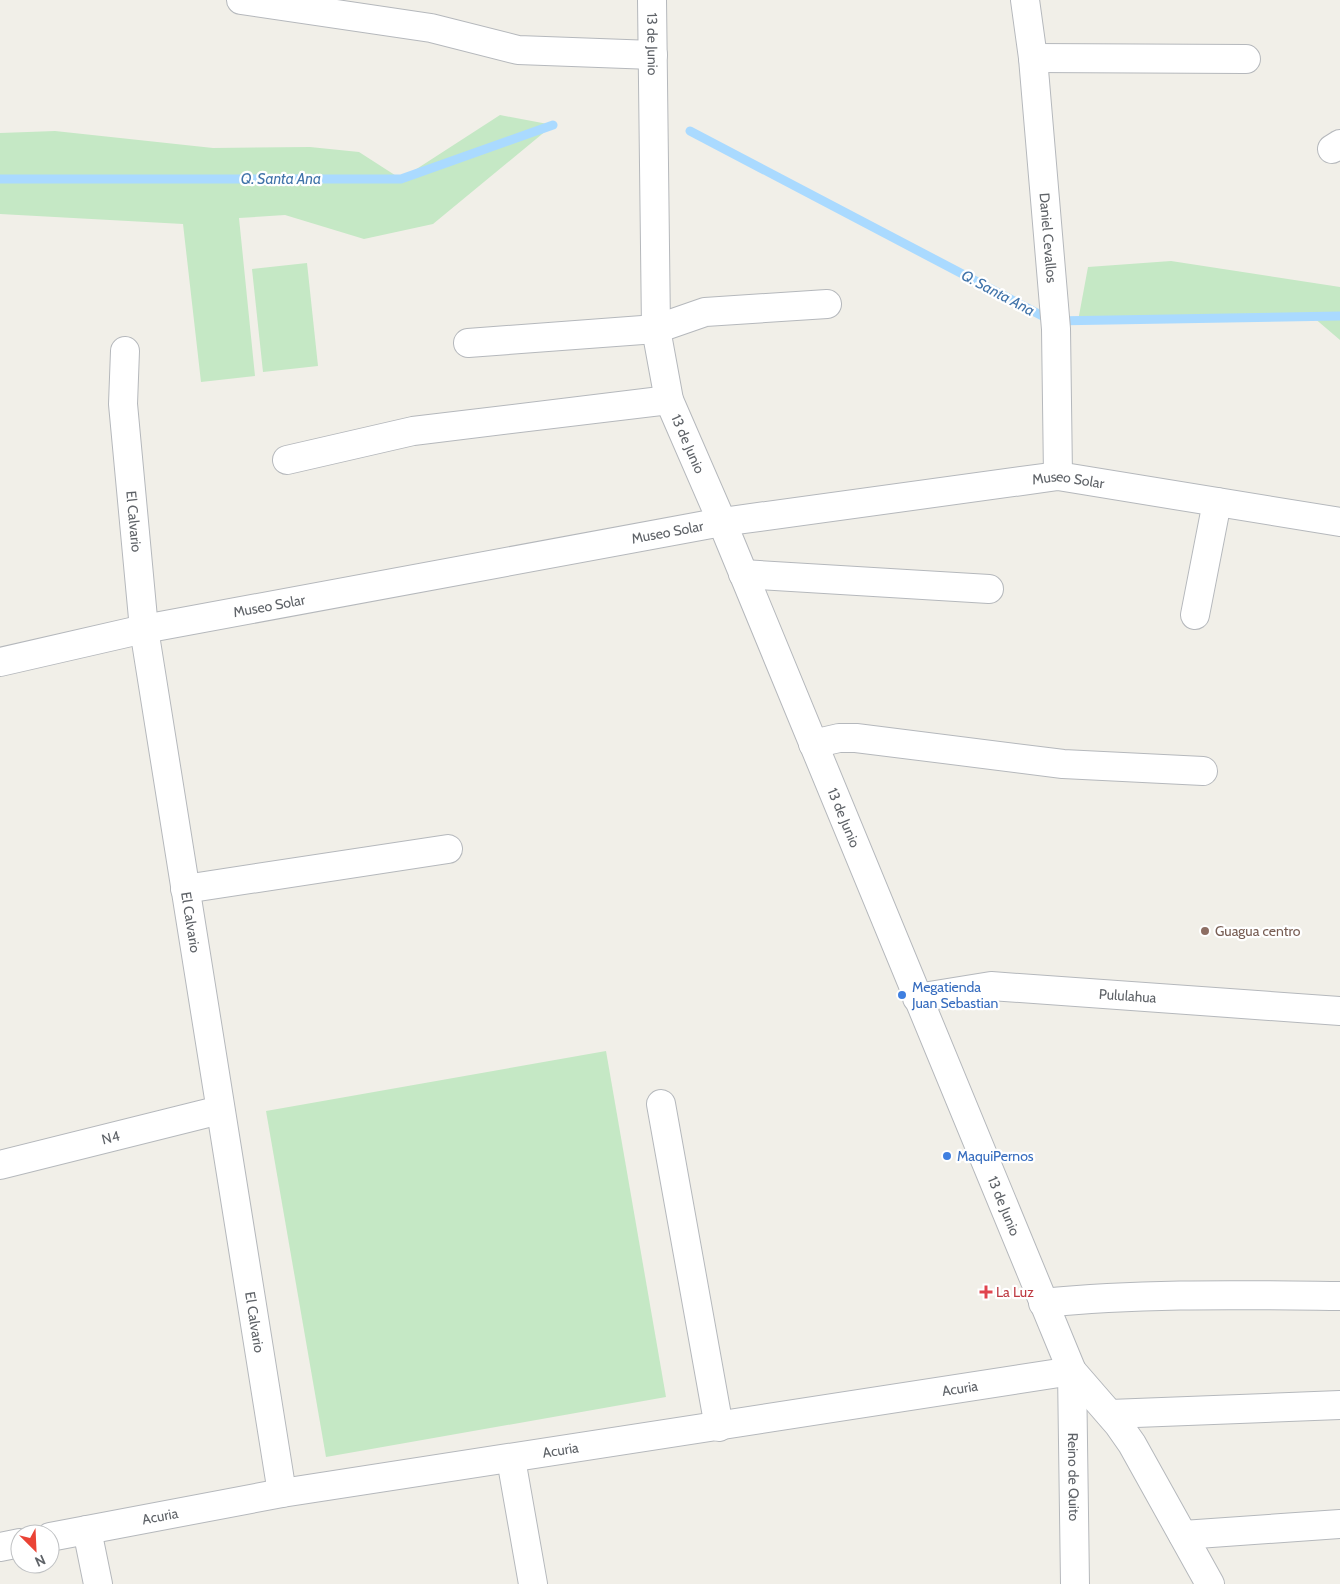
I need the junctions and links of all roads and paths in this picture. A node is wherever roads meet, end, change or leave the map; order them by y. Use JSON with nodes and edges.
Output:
{"nodes":[{"id":1,"x":241,"y":0,"type":"edge"},
{"id":2,"x":652,"y":0,"type":"edge"},
{"id":3,"x":1026,"y":0,"type":"edge"},
{"id":4,"x":653,"y":55,"type":"junction"},
{"id":5,"x":1033,"y":58,"type":"junction"},
{"id":6,"x":1246,"y":59,"type":"dead end"},
{"id":7,"x":827,"y":304,"type":"dead end"},
{"id":8,"x":656,"y":329,"type":"junction"},
{"id":9,"x":468,"y":343,"type":"dead end"},
{"id":10,"x":125,"y":350,"type":"dead end"},
{"id":11,"x":669,"y":400,"type":"junction"},
{"id":12,"x":287,"y":460,"type":"dead end"},
{"id":13,"x":1058,"y":476,"type":"junction"},
{"id":14,"x":1217,"y":502,"type":"junction"},
{"id":15,"x":722,"y":522,"type":"junction"},
{"id":16,"x":1340,"y":522,"type":"edge"},
{"id":17,"x":743,"y":574,"type":"junction"},
{"id":18,"x":989,"y":588,"type":"dead end"},
{"id":19,"x":1195,"y":615,"type":"dead end"},
{"id":20,"x":144,"y":629,"type":"junction"},
{"id":21,"x":0,"y":662,"type":"edge"},
{"id":22,"x":813,"y":744,"type":"junction"},
{"id":23,"x":1203,"y":771,"type":"dead end"},
{"id":24,"x":448,"y":849,"type":"dead end"},
{"id":25,"x":185,"y":889,"type":"junction"},
{"id":26,"x":917,"y":998,"type":"junction"},
{"id":27,"x":1340,"y":1011,"type":"edge"},
{"id":28,"x":661,"y":1104,"type":"dead end"},
{"id":29,"x":220,"y":1110,"type":"junction"},
{"id":30,"x":0,"y":1165,"type":"edge"},
{"id":31,"x":1340,"y":1296,"type":"edge"},
{"id":32,"x":1043,"y":1303,"type":"junction"},
{"id":33,"x":1072,"y":1372,"type":"junction"},
{"id":34,"x":1340,"y":1405,"type":"edge"},
{"id":35,"x":1110,"y":1414,"type":"junction"},
{"id":36,"x":719,"y":1427,"type":"junction"},
{"id":37,"x":511,"y":1459,"type":"junction"},
{"id":38,"x":282,"y":1493,"type":"junction"},
{"id":39,"x":1340,"y":1524,"type":"edge"},
{"id":40,"x":86,"y":1530,"type":"junction"},
{"id":41,"x":60,"y":1535,"type":"edge"},
{"id":42,"x":1183,"y":1535,"type":"junction"},
{"id":43,"x":98,"y":1584,"type":"edge"},
{"id":44,"x":533,"y":1584,"type":"edge"},
{"id":45,"x":1075,"y":1584,"type":"edge"},
{"id":46,"x":1210,"y":1584,"type":"edge"}],
"edges":[{"from":1,"to":4,"type":"street"},
{"from":2,"to":4,"type":"street","name":"13 de Junio"},
{"from":3,"to":5,"type":"street","name":"Daniel Cevallos"},
{"from":4,"to":8,"type":"street","name":"13 de Junio"},
{"from":5,"to":6,"type":"street"},
{"from":5,"to":13,"type":"street","name":"Daniel Cevallos"},
{"from":7,"to":8,"type":"street"},
{"from":8,"to":9,"type":"street"},
{"from":8,"to":11,"type":"street","name":"13 de Junio"},
{"from":10,"to":20,"type":"street","name":"El Calvario"},
{"from":11,"to":12,"type":"street"},
{"from":11,"to":15,"type":"street","name":"13 de Junio"},
{"from":13,"to":14,"type":"street","name":"Museo Solar"},
{"from":13,"to":15,"type":"street","name":"Museo Solar"},
{"from":14,"to":16,"type":"street","name":"Museo Solar"},
{"from":14,"to":19,"type":"street"},
{"from":15,"to":17,"type":"street","name":"13 de Junio"},
{"from":15,"to":20,"type":"street","name":"Museo Solar"},
{"from":17,"to":18,"type":"street"},
{"from":17,"to":22,"type":"street","name":"13 de Junio"},
{"from":20,"to":21,"type":"street","name":"Museo Solar"},
{"from":20,"to":25,"type":"street","name":"El Calvario"},
{"from":22,"to":23,"type":"street"},
{"from":22,"to":26,"type":"street","name":"13 de Junio"},
{"from":24,"to":25,"type":"street"},
{"from":25,"to":29,"type":"street","name":"El Calvario"},
{"from":26,"to":27,"type":"street","name":"Pululahua"},
{"from":26,"to":32,"type":"street","name":"13 de Junio"},
{"from":28,"to":36,"type":"street"},
{"from":29,"to":30,"type":"street","name":"N4"},
{"from":29,"to":38,"type":"street","name":"El Calvario"},
{"from":31,"to":32,"type":"street"},
{"from":32,"to":33,"type":"street","name":"13 de Junio"},
{"from":33,"to":35,"type":"street","name":"13 de Junio"},
{"from":33,"to":36,"type":"street","name":"Acuria"},
{"from":33,"to":45,"type":"street","name":"Reino de Quito"},
{"from":34,"to":35,"type":"street"},
{"from":35,"to":42,"type":"street","name":"13 de Junio"},
{"from":36,"to":37,"type":"street","name":"Acuria"},
{"from":37,"to":38,"type":"street","name":"Acuria"},
{"from":37,"to":44,"type":"street"},
{"from":38,"to":40,"type":"street","name":"Acuria"},
{"from":39,"to":42,"type":"street"},
{"from":40,"to":41,"type":"street","name":"Acuria"},
{"from":40,"to":43,"type":"street"},
{"from":42,"to":46,"type":"street","name":"13 de Junio"}]}
